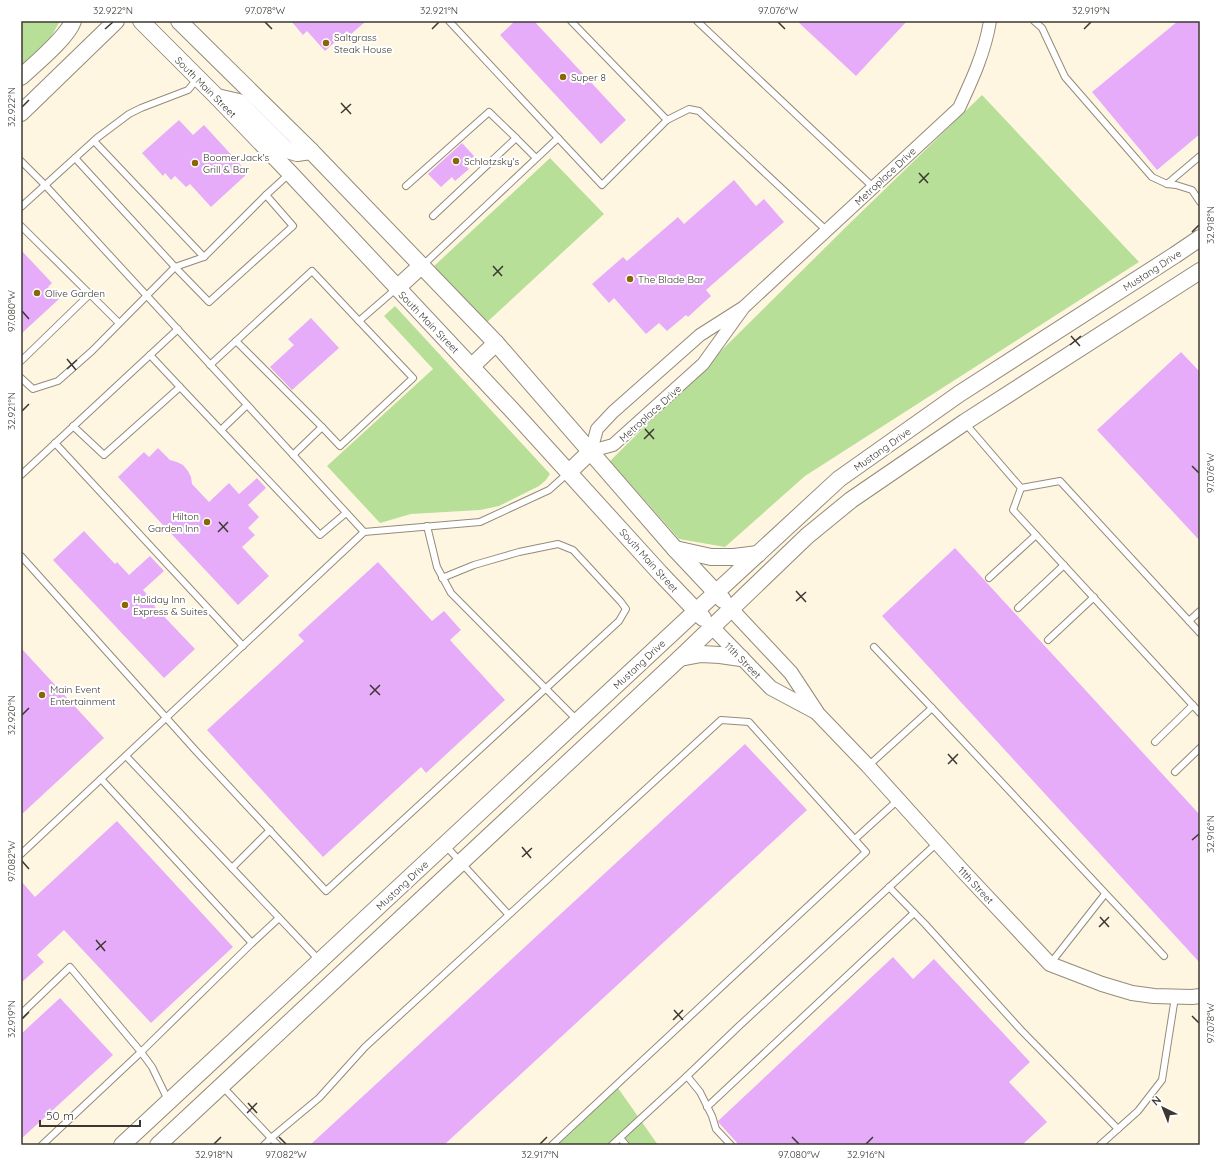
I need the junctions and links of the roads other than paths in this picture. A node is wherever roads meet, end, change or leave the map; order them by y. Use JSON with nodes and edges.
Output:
{"nodes":[{"id":1,"x":73,"y":21,"type":"edge"},
{"id":2,"x":116,"y":21,"type":"edge"},
{"id":3,"x":141,"y":21,"type":"edge"},
{"id":4,"x":179,"y":21,"type":"edge"},
{"id":5,"x":193,"y":21,"type":"edge"},
{"id":6,"x":449,"y":21,"type":"edge"},
{"id":7,"x":572,"y":21,"type":"edge"},
{"id":8,"x":697,"y":21,"type":"edge"},
{"id":9,"x":990,"y":21,"type":"edge"},
{"id":10,"x":1034,"y":21,"type":"edge"},
{"id":11,"x":205,"y":46,"type":"junction"},
{"id":12,"x":21,"y":77,"type":"edge"},
{"id":13,"x":198,"y":78,"type":"junction"},
{"id":14,"x":217,"y":97,"type":"junction"},
{"id":15,"x":21,"y":113,"type":"edge"},
{"id":16,"x":668,"y":120,"type":"junction"},
{"id":17,"x":516,"y":138,"type":"junction"},
{"id":18,"x":558,"y":138,"type":"junction"},
{"id":19,"x":94,"y":141,"type":"junction"},
{"id":20,"x":310,"y":151,"type":"junction"},
{"id":21,"x":1200,"y":156,"type":"edge"},
{"id":22,"x":75,"y":158,"type":"junction"},
{"id":23,"x":536,"y":158,"type":"junction"},
{"id":24,"x":21,"y":161,"type":"edge"},
{"id":25,"x":290,"y":173,"type":"junction"},
{"id":26,"x":1167,"y":184,"type":"junction"},
{"id":27,"x":45,"y":185,"type":"junction"},
{"id":28,"x":406,"y":186,"type":"dead end"},
{"id":29,"x":874,"y":187,"type":"junction"},
{"id":30,"x":266,"y":196,"type":"junction"},
{"id":31,"x":1200,"y":202,"type":"edge"},
{"id":32,"x":21,"y":207,"type":"edge"},
{"id":33,"x":433,"y":216,"type":"dead end"},
{"id":34,"x":21,"y":226,"type":"edge"},
{"id":35,"x":826,"y":230,"type":"junction"},
{"id":36,"x":1200,"y":238,"type":"edge"},
{"id":37,"x":204,"y":257,"type":"junction"},
{"id":38,"x":422,"y":266,"type":"junction"},
{"id":39,"x":175,"y":267,"type":"junction"},
{"id":40,"x":1200,"y":271,"type":"edge"},
{"id":41,"x":397,"y":288,"type":"junction"},
{"id":42,"x":90,"y":294,"type":"junction"},
{"id":43,"x":146,"y":295,"type":"junction"},
{"id":44,"x":744,"y":307,"type":"junction"},
{"id":45,"x":359,"y":321,"type":"junction"},
{"id":46,"x":119,"y":324,"type":"junction"},
{"id":47,"x":178,"y":329,"type":"junction"},
{"id":48,"x":236,"y":341,"type":"junction"},
{"id":49,"x":496,"y":344,"type":"junction"},
{"id":50,"x":150,"y":355,"type":"junction"},
{"id":51,"x":21,"y":361,"type":"edge"},
{"id":52,"x":210,"y":365,"type":"junction"},
{"id":53,"x":472,"y":366,"type":"junction"},
{"id":54,"x":21,"y":378,"type":"edge"},
{"id":55,"x":180,"y":387,"type":"junction"},
{"id":56,"x":247,"y":405,"type":"junction"},
{"id":57,"x":965,"y":422,"type":"junction"},
{"id":58,"x":73,"y":426,"type":"junction"},
{"id":59,"x":322,"y":427,"type":"junction"},
{"id":60,"x":221,"y":430,"type":"junction"},
{"id":61,"x":55,"y":443,"type":"junction"},
{"id":62,"x":591,"y":451,"type":"junction"},
{"id":63,"x":293,"y":455,"type":"junction"},
{"id":64,"x":569,"y":472,"type":"junction"},
{"id":65,"x":21,"y":475,"type":"edge"},
{"id":66,"x":1021,"y":488,"type":"junction"},
{"id":67,"x":346,"y":513,"type":"junction"},
{"id":68,"x":427,"y":526,"type":"junction"},
{"id":69,"x":364,"y":532,"type":"junction"},
{"id":70,"x":1036,"y":535,"type":"junction"},
{"id":71,"x":676,"y":548,"type":"junction"},
{"id":72,"x":758,"y":554,"type":"junction"},
{"id":73,"x":21,"y":556,"type":"edge"},
{"id":74,"x":1064,"y":565,"type":"junction"},
{"id":75,"x":442,"y":578,"type":"junction"},
{"id":76,"x":989,"y":578,"type":"dead end"},
{"id":77,"x":716,"y":592,"type":"junction"},
{"id":78,"x":1094,"y":597,"type":"junction"},
{"id":79,"x":1018,"y":608,"type":"dead end"},
{"id":80,"x":731,"y":609,"type":"junction"},
{"id":81,"x":696,"y":611,"type":"junction"},
{"id":82,"x":1200,"y":611,"type":"edge"},
{"id":83,"x":1189,"y":621,"type":"junction"},
{"id":84,"x":712,"y":627,"type":"junction"},
{"id":85,"x":1200,"y":633,"type":"edge"},
{"id":86,"x":1048,"y":640,"type":"dead end"},
{"id":87,"x":243,"y":646,"type":"junction"},
{"id":88,"x":874,"y":647,"type":"dead end"},
{"id":89,"x":680,"y":658,"type":"junction"},
{"id":90,"x":741,"y":658,"type":"junction"},
{"id":91,"x":546,"y":688,"type":"junction"},
{"id":92,"x":1193,"y":705,"type":"junction"},
{"id":93,"x":932,"y":708,"type":"junction"},
{"id":94,"x":1200,"y":713,"type":"edge"},
{"id":95,"x":818,"y":714,"type":"junction"},
{"id":96,"x":167,"y":717,"type":"junction"},
{"id":97,"x":578,"y":721,"type":"junction"},
{"id":98,"x":1155,"y":742,"type":"dead end"},
{"id":99,"x":1200,"y":748,"type":"edge"},
{"id":100,"x":126,"y":756,"type":"junction"},
{"id":101,"x":868,"y":766,"type":"junction"},
{"id":102,"x":1175,"y":772,"type":"dead end"},
{"id":103,"x":101,"y":779,"type":"junction"},
{"id":104,"x":899,"y":800,"type":"junction"},
{"id":105,"x":270,"y":830,"type":"junction"},
{"id":106,"x":855,"y":839,"type":"junction"},
{"id":107,"x":937,"y":843,"type":"junction"},
{"id":108,"x":445,"y":845,"type":"junction"},
{"id":109,"x":21,"y":854,"type":"edge"},
{"id":110,"x":461,"y":862,"type":"junction"},
{"id":111,"x":232,"y":868,"type":"junction"},
{"id":112,"x":889,"y":887,"type":"junction"},
{"id":113,"x":1105,"y":894,"type":"junction"},
{"id":114,"x":914,"y":913,"type":"junction"},
{"id":115,"x":508,"y":914,"type":"junction"},
{"id":116,"x":279,"y":918,"type":"junction"},
{"id":117,"x":252,"y":943,"type":"junction"},
{"id":118,"x":1164,"y":956,"type":"dead end"},
{"id":119,"x":320,"y":961,"type":"junction"},
{"id":120,"x":1050,"y":964,"type":"junction"},
{"id":121,"x":337,"y":978,"type":"junction"},
{"id":122,"x":1200,"y":996,"type":"edge"},
{"id":123,"x":1172,"y":997,"type":"junction"},
{"id":124,"x":21,"y":1014,"type":"edge"},
{"id":125,"x":141,"y":1052,"type":"junction"},
{"id":126,"x":687,"y":1076,"type":"junction"},
{"id":127,"x":222,"y":1086,"type":"junction"},
{"id":128,"x":169,"y":1102,"type":"junction"},
{"id":129,"x":707,"y":1107,"type":"junction"},
{"id":130,"x":1118,"y":1129,"type":"junction"},
{"id":131,"x":271,"y":1138,"type":"junction"},
{"id":132,"x":620,"y":1138,"type":"junction"},
{"id":133,"x":42,"y":1145,"type":"edge"},
{"id":134,"x":122,"y":1145,"type":"edge"},
{"id":135,"x":158,"y":1145,"type":"edge"},
{"id":136,"x":264,"y":1145,"type":"edge"},
{"id":137,"x":278,"y":1145,"type":"edge"},
{"id":138,"x":552,"y":1145,"type":"edge"},
{"id":139,"x":612,"y":1145,"type":"edge"},
{"id":140,"x":626,"y":1145,"type":"edge"},
{"id":141,"x":732,"y":1145,"type":"edge"},
{"id":142,"x":1100,"y":1145,"type":"edge"}],
"edges":[{"from":1,"to":12,"type":"main road"},
{"from":2,"to":15,"type":"main road"},
{"from":3,"to":13,"type":"main road","name":"South Main Street"},
{"from":4,"to":11,"type":"main road"},
{"from":5,"to":11,"type":"main road"},
{"from":6,"to":18,"type":"lane"},
{"from":7,"to":16,"type":"lane"},
{"from":8,"to":29,"type":"lane"},
{"from":9,"to":29,"type":"street","name":"Metroplace Drive"},
{"from":10,"to":26,"type":"lane"},
{"from":11,"to":20,"type":"main road"},
{"from":13,"to":14,"type":"main road","name":"South Main Street"},
{"from":13,"to":19,"type":"lane"},
{"from":14,"to":20,"type":"main road"},
{"from":14,"to":25,"type":"main road","name":"South Main Street"},
{"from":16,"to":18,"type":"lane"},
{"from":16,"to":35,"type":"lane"},
{"from":17,"to":23,"type":"lane"},
{"from":17,"to":28,"type":"lane"},
{"from":17,"to":33,"type":"lane"},
{"from":18,"to":23,"type":"lane"},
{"from":19,"to":22,"type":"lane"},
{"from":19,"to":37,"type":"lane"},
{"from":20,"to":38,"type":"main road"},
{"from":21,"to":26,"type":"lane"},
{"from":22,"to":27,"type":"lane"},
{"from":22,"to":39,"type":"lane"},
{"from":23,"to":38,"type":"lane"},
{"from":24,"to":27,"type":"lane"},
{"from":25,"to":30,"type":"lane"},
{"from":25,"to":41,"type":"main road","name":"South Main Street"},
{"from":26,"to":31,"type":"lane"},
{"from":27,"to":32,"type":"lane"},
{"from":27,"to":43,"type":"lane"},
{"from":29,"to":35,"type":"street","name":"Metroplace Drive"},
{"from":30,"to":37,"type":"lane"},
{"from":30,"to":39,"type":"lane"},
{"from":34,"to":42,"type":"lane"},
{"from":35,"to":44,"type":"street","name":"Metroplace Drive"},
{"from":36,"to":72,"type":"main road","name":"Mustang Drive"},
{"from":37,"to":39,"type":"lane"},
{"from":38,"to":41,"type":"main road"},
{"from":38,"to":49,"type":"main road"},
{"from":39,"to":43,"type":"lane"},
{"from":40,"to":57,"type":"main road"},
{"from":41,"to":45,"type":"lane"},
{"from":41,"to":53,"type":"main road","name":"South Main Street"},
{"from":42,"to":46,"type":"lane"},
{"from":42,"to":51,"type":"lane"},
{"from":43,"to":46,"type":"lane"},
{"from":43,"to":47,"type":"lane"},
{"from":44,"to":62,"type":"street","name":"Metroplace Drive"},
{"from":44,"to":62,"type":"street","name":"Metroplace Drive"},
{"from":45,"to":48,"type":"lane"},
{"from":45,"to":59,"type":"lane"},
{"from":46,"to":54,"type":"lane"},
{"from":47,"to":50,"type":"lane"},
{"from":47,"to":52,"type":"lane"},
{"from":48,"to":52,"type":"lane"},
{"from":48,"to":59,"type":"lane"},
{"from":49,"to":53,"type":"main road"},
{"from":49,"to":62,"type":"main road"},
{"from":50,"to":55,"type":"lane"},
{"from":50,"to":58,"type":"lane"},
{"from":52,"to":56,"type":"lane"},
{"from":53,"to":64,"type":"main road","name":"South Main Street"},
{"from":55,"to":58,"type":"lane"},
{"from":55,"to":60,"type":"lane"},
{"from":56,"to":60,"type":"lane"},
{"from":56,"to":63,"type":"lane"},
{"from":57,"to":66,"type":"lane"},
{"from":57,"to":80,"type":"main road"},
{"from":58,"to":61,"type":"lane"},
{"from":59,"to":63,"type":"lane"},
{"from":60,"to":67,"type":"lane"},
{"from":61,"to":65,"type":"lane"},
{"from":61,"to":87,"type":"lane"},
{"from":62,"to":64,"type":"main road"},
{"from":62,"to":71,"type":"main road"},
{"from":63,"to":67,"type":"lane"},
{"from":64,"to":68,"type":"lane"},
{"from":64,"to":81,"type":"main road","name":"South Main Street"},
{"from":66,"to":70,"type":"lane"},
{"from":66,"to":83,"type":"lane"},
{"from":67,"to":69,"type":"lane"},
{"from":68,"to":69,"type":"lane"},
{"from":68,"to":75,"type":"lane"},
{"from":69,"to":87,"type":"lane"},
{"from":70,"to":74,"type":"lane"},
{"from":70,"to":76,"type":"lane"},
{"from":71,"to":72,"type":"main road"},
{"from":71,"to":77,"type":"main road"},
{"from":72,"to":77,"type":"main road","name":"Mustang Drive"},
{"from":73,"to":96,"type":"lane"},
{"from":74,"to":78,"type":"lane"},
{"from":74,"to":79,"type":"lane"},
{"from":75,"to":91,"type":"lane"},
{"from":75,"to":91,"type":"lane"},
{"from":77,"to":80,"type":"main road"},
{"from":77,"to":81,"type":"main road","name":"Mustang Drive"},
{"from":78,"to":86,"type":"lane"},
{"from":78,"to":92,"type":"lane"},
{"from":80,"to":84,"type":"main road"},
{"from":80,"to":95,"type":"street","name":"11th Street"},
{"from":81,"to":84,"type":"main road","name":"South Main Street"},
{"from":81,"to":97,"type":"main road","name":"Mustang Drive"},
{"from":82,"to":83,"type":"lane"},
{"from":83,"to":85,"type":"lane"},
{"from":84,"to":89,"type":"main road"},
{"from":84,"to":90,"type":"street","name":"11th Street"},
{"from":87,"to":96,"type":"lane"},
{"from":88,"to":93,"type":"lane"},
{"from":89,"to":90,"type":"main road"},
{"from":89,"to":110,"type":"main road"},
{"from":90,"to":95,"type":"street","name":"11th Street"},
{"from":91,"to":97,"type":"lane"},
{"from":91,"to":105,"type":"lane"},
{"from":92,"to":94,"type":"lane"},
{"from":92,"to":98,"type":"lane"},
{"from":93,"to":101,"type":"lane"},
{"from":93,"to":113,"type":"lane"},
{"from":95,"to":101,"type":"street","name":"11th Street"},
{"from":96,"to":100,"type":"lane"},
{"from":96,"to":105,"type":"lane"},
{"from":97,"to":108,"type":"main road","name":"Mustang Drive"},
{"from":99,"to":102,"type":"lane"},
{"from":100,"to":103,"type":"lane"},
{"from":100,"to":111,"type":"lane"},
{"from":101,"to":104,"type":"street","name":"11th Street"},
{"from":103,"to":109,"type":"lane"},
{"from":103,"to":117,"type":"lane"},
{"from":104,"to":106,"type":"lane"},
{"from":104,"to":107,"type":"street","name":"11th Street"},
{"from":105,"to":111,"type":"lane"},
{"from":106,"to":115,"type":"lane"},
{"from":106,"to":138,"type":"lane"},
{"from":107,"to":112,"type":"lane"},
{"from":107,"to":120,"type":"street","name":"11th Street"},
{"from":108,"to":110,"type":"lane"},
{"from":108,"to":119,"type":"main road","name":"Mustang Drive"},
{"from":110,"to":115,"type":"lane"},
{"from":110,"to":121,"type":"main road"},
{"from":111,"to":116,"type":"lane"},
{"from":112,"to":114,"type":"lane"},
{"from":112,"to":126,"type":"lane"},
{"from":113,"to":118,"type":"lane"},
{"from":113,"to":120,"type":"lane"},
{"from":114,"to":129,"type":"lane"},
{"from":114,"to":130,"type":"lane"},
{"from":115,"to":131,"type":"lane"},
{"from":116,"to":117,"type":"lane"},
{"from":116,"to":119,"type":"lane"},
{"from":117,"to":125,"type":"lane"},
{"from":119,"to":121,"type":"main road"},
{"from":119,"to":128,"type":"main road","name":"Mustang Drive"},
{"from":120,"to":123,"type":"street","name":"11th Street"},
{"from":121,"to":127,"type":"main road"},
{"from":122,"to":123,"type":"street","name":"11th Street"},
{"from":123,"to":130,"type":"lane"},
{"from":124,"to":125,"type":"lane"},
{"from":125,"to":128,"type":"lane"},
{"from":125,"to":133,"type":"lane"},
{"from":126,"to":129,"type":"lane"},
{"from":126,"to":132,"type":"lane"},
{"from":127,"to":131,"type":"lane"},
{"from":127,"to":135,"type":"main road"},
{"from":128,"to":134,"type":"main road","name":"Mustang Drive"},
{"from":129,"to":141,"type":"lane"},
{"from":130,"to":142,"type":"lane"},
{"from":131,"to":136,"type":"lane"},
{"from":131,"to":137,"type":"lane"},
{"from":132,"to":139,"type":"lane"},
{"from":132,"to":140,"type":"lane"}]}
